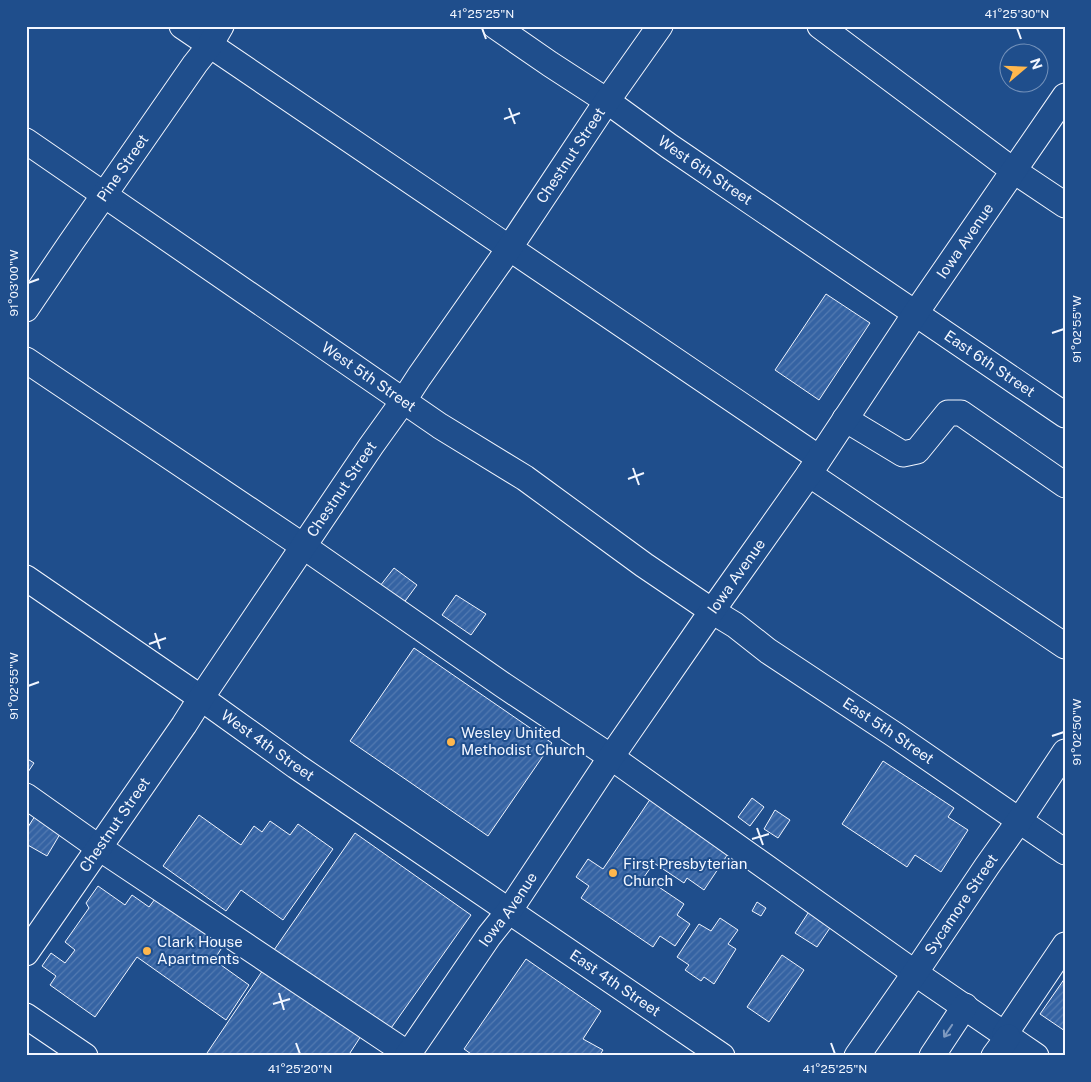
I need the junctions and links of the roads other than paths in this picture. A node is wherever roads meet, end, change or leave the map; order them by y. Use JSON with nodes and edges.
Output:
{"nodes":[{"id":1,"x":182,"y":26,"type":"edge"},
{"id":2,"x":495,"y":26,"type":"edge"},
{"id":3,"x":660,"y":26,"type":"edge"},
{"id":4,"x":820,"y":26,"type":"edge"},
{"id":5,"x":215,"y":35,"type":"edge"},
{"id":6,"x":1065,"y":96,"type":"edge"},
{"id":7,"x":607,"y":101,"type":"junction"},
{"id":8,"x":26,"y":141,"type":"edge"},
{"id":9,"x":1014,"y":171,"type":"junction"},
{"id":10,"x":105,"y":194,"type":"junction"},
{"id":11,"x":1065,"y":205,"type":"edge"},
{"id":12,"x":509,"y":248,"type":"junction"},
{"id":13,"x":26,"y":309,"type":"edge"},
{"id":14,"x":915,"y":314,"type":"junction"},
{"id":15,"x":26,"y":360,"type":"edge"},
{"id":16,"x":404,"y":400,"type":"junction"},
{"id":17,"x":1065,"y":415,"type":"edge"},
{"id":18,"x":845,"y":419,"type":"junction"},
{"id":19,"x":814,"y":466,"type":"junction"},
{"id":20,"x":1065,"y":485,"type":"edge"},
{"id":21,"x":303,"y":546,"type":"junction"},
{"id":22,"x":26,"y":578,"type":"edge"},
{"id":23,"x":712,"y":611,"type":"junction"},
{"id":24,"x":1065,"y":646,"type":"edge"},
{"id":25,"x":201,"y":698,"type":"junction"},
{"id":26,"x":1065,"y":752,"type":"edge"},
{"id":27,"x":611,"y":757,"type":"junction"},
{"id":28,"x":26,"y":796,"type":"edge"},
{"id":29,"x":1019,"y":821,"type":"junction"},
{"id":30,"x":98,"y":847,"type":"junction"},
{"id":31,"x":1065,"y":852,"type":"edge"},
{"id":32,"x":509,"y":911,"type":"junction"},
{"id":33,"x":1065,"y":945,"type":"edge"},
{"id":34,"x":26,"y":953,"type":"edge"},
{"id":35,"x":915,"y":973,"type":"junction"},
{"id":36,"x":965,"y":1006,"type":"junction"},
{"id":37,"x":26,"y":1016,"type":"edge"},
{"id":38,"x":1002,"y":1042,"type":"edge"},
{"id":39,"x":407,"y":1055,"type":"edge"},
{"id":40,"x":84,"y":1056,"type":"edge"},
{"id":41,"x":722,"y":1056,"type":"edge"},
{"id":42,"x":857,"y":1056,"type":"edge"},
{"id":43,"x":932,"y":1056,"type":"edge"},
{"id":44,"x":1036,"y":1056,"type":"edge"}],
"edges":[{"from":1,"to":5,"type":"street"},
{"from":2,"to":7,"type":"street","name":"West 6th Street"},
{"from":3,"to":7,"type":"street","name":"Chestnut Street"},
{"from":4,"to":9,"type":"street"},
{"from":5,"to":10,"type":"street","name":"Pine Street"},
{"from":5,"to":12,"type":"street"},
{"from":6,"to":9,"type":"street","name":"Iowa Avenue"},
{"from":7,"to":12,"type":"street","name":"Chestnut Street"},
{"from":7,"to":14,"type":"street","name":"West 6th Street"},
{"from":8,"to":10,"type":"street","name":"West 5th Street"},
{"from":9,"to":11,"type":"street"},
{"from":9,"to":14,"type":"street","name":"Iowa Avenue"},
{"from":10,"to":13,"type":"street","name":"Pine Street"},
{"from":10,"to":16,"type":"street","name":"West 5th Street"},
{"from":12,"to":16,"type":"street","name":"Chestnut Street"},
{"from":12,"to":19,"type":"street"},
{"from":14,"to":17,"type":"street","name":"East 6th Street"},
{"from":14,"to":18,"type":"street","name":"Iowa Avenue"},
{"from":15,"to":21,"type":"street"},
{"from":16,"to":21,"type":"street","name":"Chestnut Street"},
{"from":16,"to":23,"type":"street","name":"West 5th Street"},
{"from":18,"to":19,"type":"street","name":"Iowa Avenue"},
{"from":18,"to":20,"type":"street"},
{"from":19,"to":23,"type":"street","name":"Iowa Avenue"},
{"from":19,"to":24,"type":"street"},
{"from":21,"to":25,"type":"street","name":"Chestnut Street"},
{"from":21,"to":27,"type":"street"},
{"from":22,"to":25,"type":"street","name":"West 4th Street"},
{"from":23,"to":27,"type":"street","name":"Iowa Avenue"},
{"from":23,"to":29,"type":"street","name":"East 5th Street"},
{"from":25,"to":30,"type":"street","name":"Chestnut Street"},
{"from":25,"to":32,"type":"street","name":"West 4th Street"},
{"from":26,"to":29,"type":"street","name":"Sycamore Street"},
{"from":27,"to":32,"type":"street","name":"Iowa Avenue"},
{"from":27,"to":35,"type":"street"},
{"from":28,"to":30,"type":"street"},
{"from":29,"to":31,"type":"street","name":"East 5th Street"},
{"from":29,"to":35,"type":"street","name":"Sycamore Street"},
{"from":30,"to":34,"type":"street","name":"Chestnut Street"},
{"from":30,"to":39,"type":"street"},
{"from":32,"to":39,"type":"street","name":"Iowa Avenue"},
{"from":32,"to":41,"type":"street","name":"East 4th Street"},
{"from":33,"to":38,"type":"street"},
{"from":35,"to":36,"type":"street"},
{"from":35,"to":42,"type":"street","name":"Sycamore Street"},
{"from":36,"to":38,"type":"street"},
{"from":36,"to":43,"type":"street","one_way":true},
{"from":37,"to":40,"type":"street"},
{"from":38,"to":44,"type":"street"}]}
